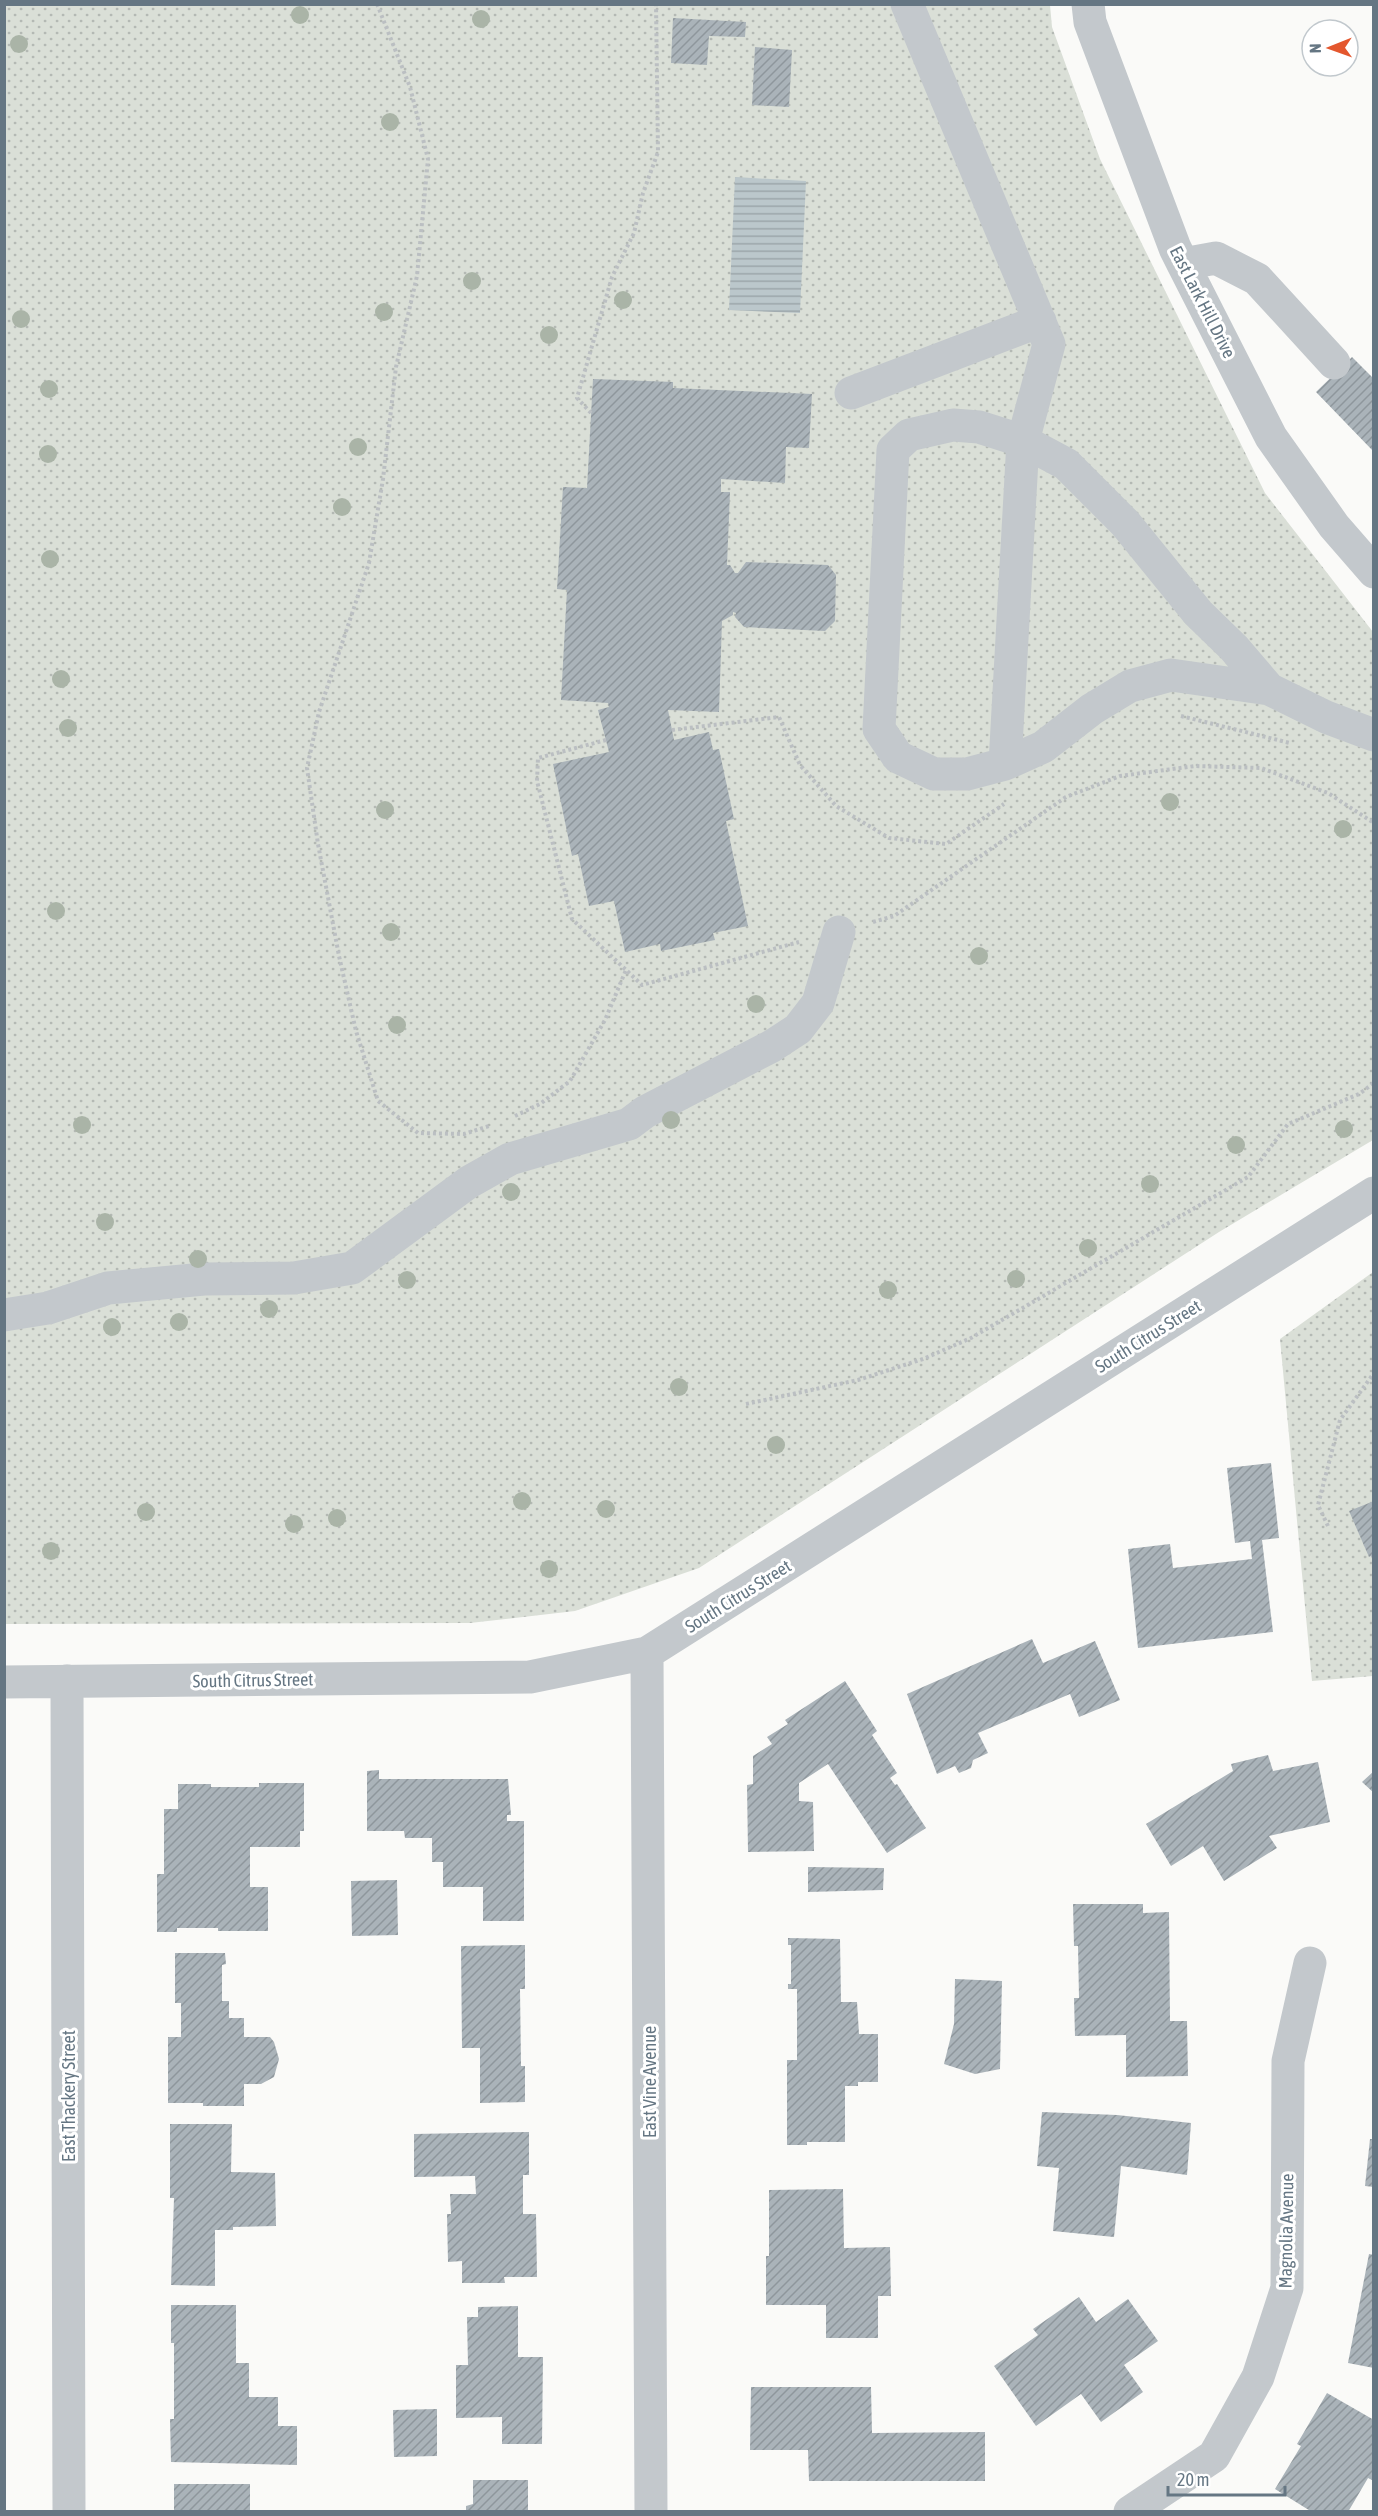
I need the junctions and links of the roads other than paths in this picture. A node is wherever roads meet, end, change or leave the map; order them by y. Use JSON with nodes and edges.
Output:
{"nodes":[{"id":1,"x":907,"y":4,"type":"edge"},
{"id":2,"x":1088,"y":4,"type":"edge"},
{"id":3,"x":1183,"y":264,"type":"junction"},
{"id":4,"x":1040,"y":321,"type":"junction"},
{"id":5,"x":1334,"y":363,"type":"dead end"},
{"id":6,"x":851,"y":393,"type":"dead end"},
{"id":7,"x":1023,"y":441,"type":"junction"},
{"id":8,"x":1374,"y":572,"type":"edge"},
{"id":9,"x":1269,"y":689,"type":"junction"},
{"id":10,"x":1374,"y":735,"type":"edge"},
{"id":11,"x":1005,"y":764,"type":"junction"},
{"id":12,"x":839,"y":932,"type":"road end"},
{"id":13,"x":1374,"y":1193,"type":"edge"},
{"id":14,"x":4,"y":1316,"type":"edge"},
{"id":15,"x":647,"y":1653,"type":"junction"},
{"id":16,"x":67,"y":1681,"type":"junction"},
{"id":17,"x":4,"y":1682,"type":"edge"},
{"id":18,"x":1310,"y":1963,"type":"dead end"},
{"id":19,"x":69,"y":2511,"type":"edge"},
{"id":20,"x":651,"y":2511,"type":"edge"},
{"id":21,"x":1130,"y":2511,"type":"edge"}],
"edges":[{"from":1,"to":4,"type":"street"},
{"from":2,"to":3,"type":"street","name":"East Lark Hill Drive"},
{"from":3,"to":5,"type":"street"},
{"from":3,"to":8,"type":"street","name":"East Lark Hill Drive"},
{"from":4,"to":6,"type":"street"},
{"from":4,"to":7,"type":"street"},
{"from":7,"to":9,"type":"street"},
{"from":7,"to":11,"type":"street"},
{"from":7,"to":11,"type":"street"},
{"from":9,"to":10,"type":"street"},
{"from":9,"to":11,"type":"street"},
{"from":12,"to":14,"type":"street"},
{"from":13,"to":15,"type":"street","name":"South Citrus Street"},
{"from":15,"to":16,"type":"street","name":"South Citrus Street"},
{"from":15,"to":20,"type":"street","name":"East Vine Avenue"},
{"from":16,"to":17,"type":"street","name":"South Citrus Street"},
{"from":16,"to":19,"type":"street","name":"East Thackery Street"},
{"from":18,"to":21,"type":"street","name":"Magnolia Avenue"}]}
